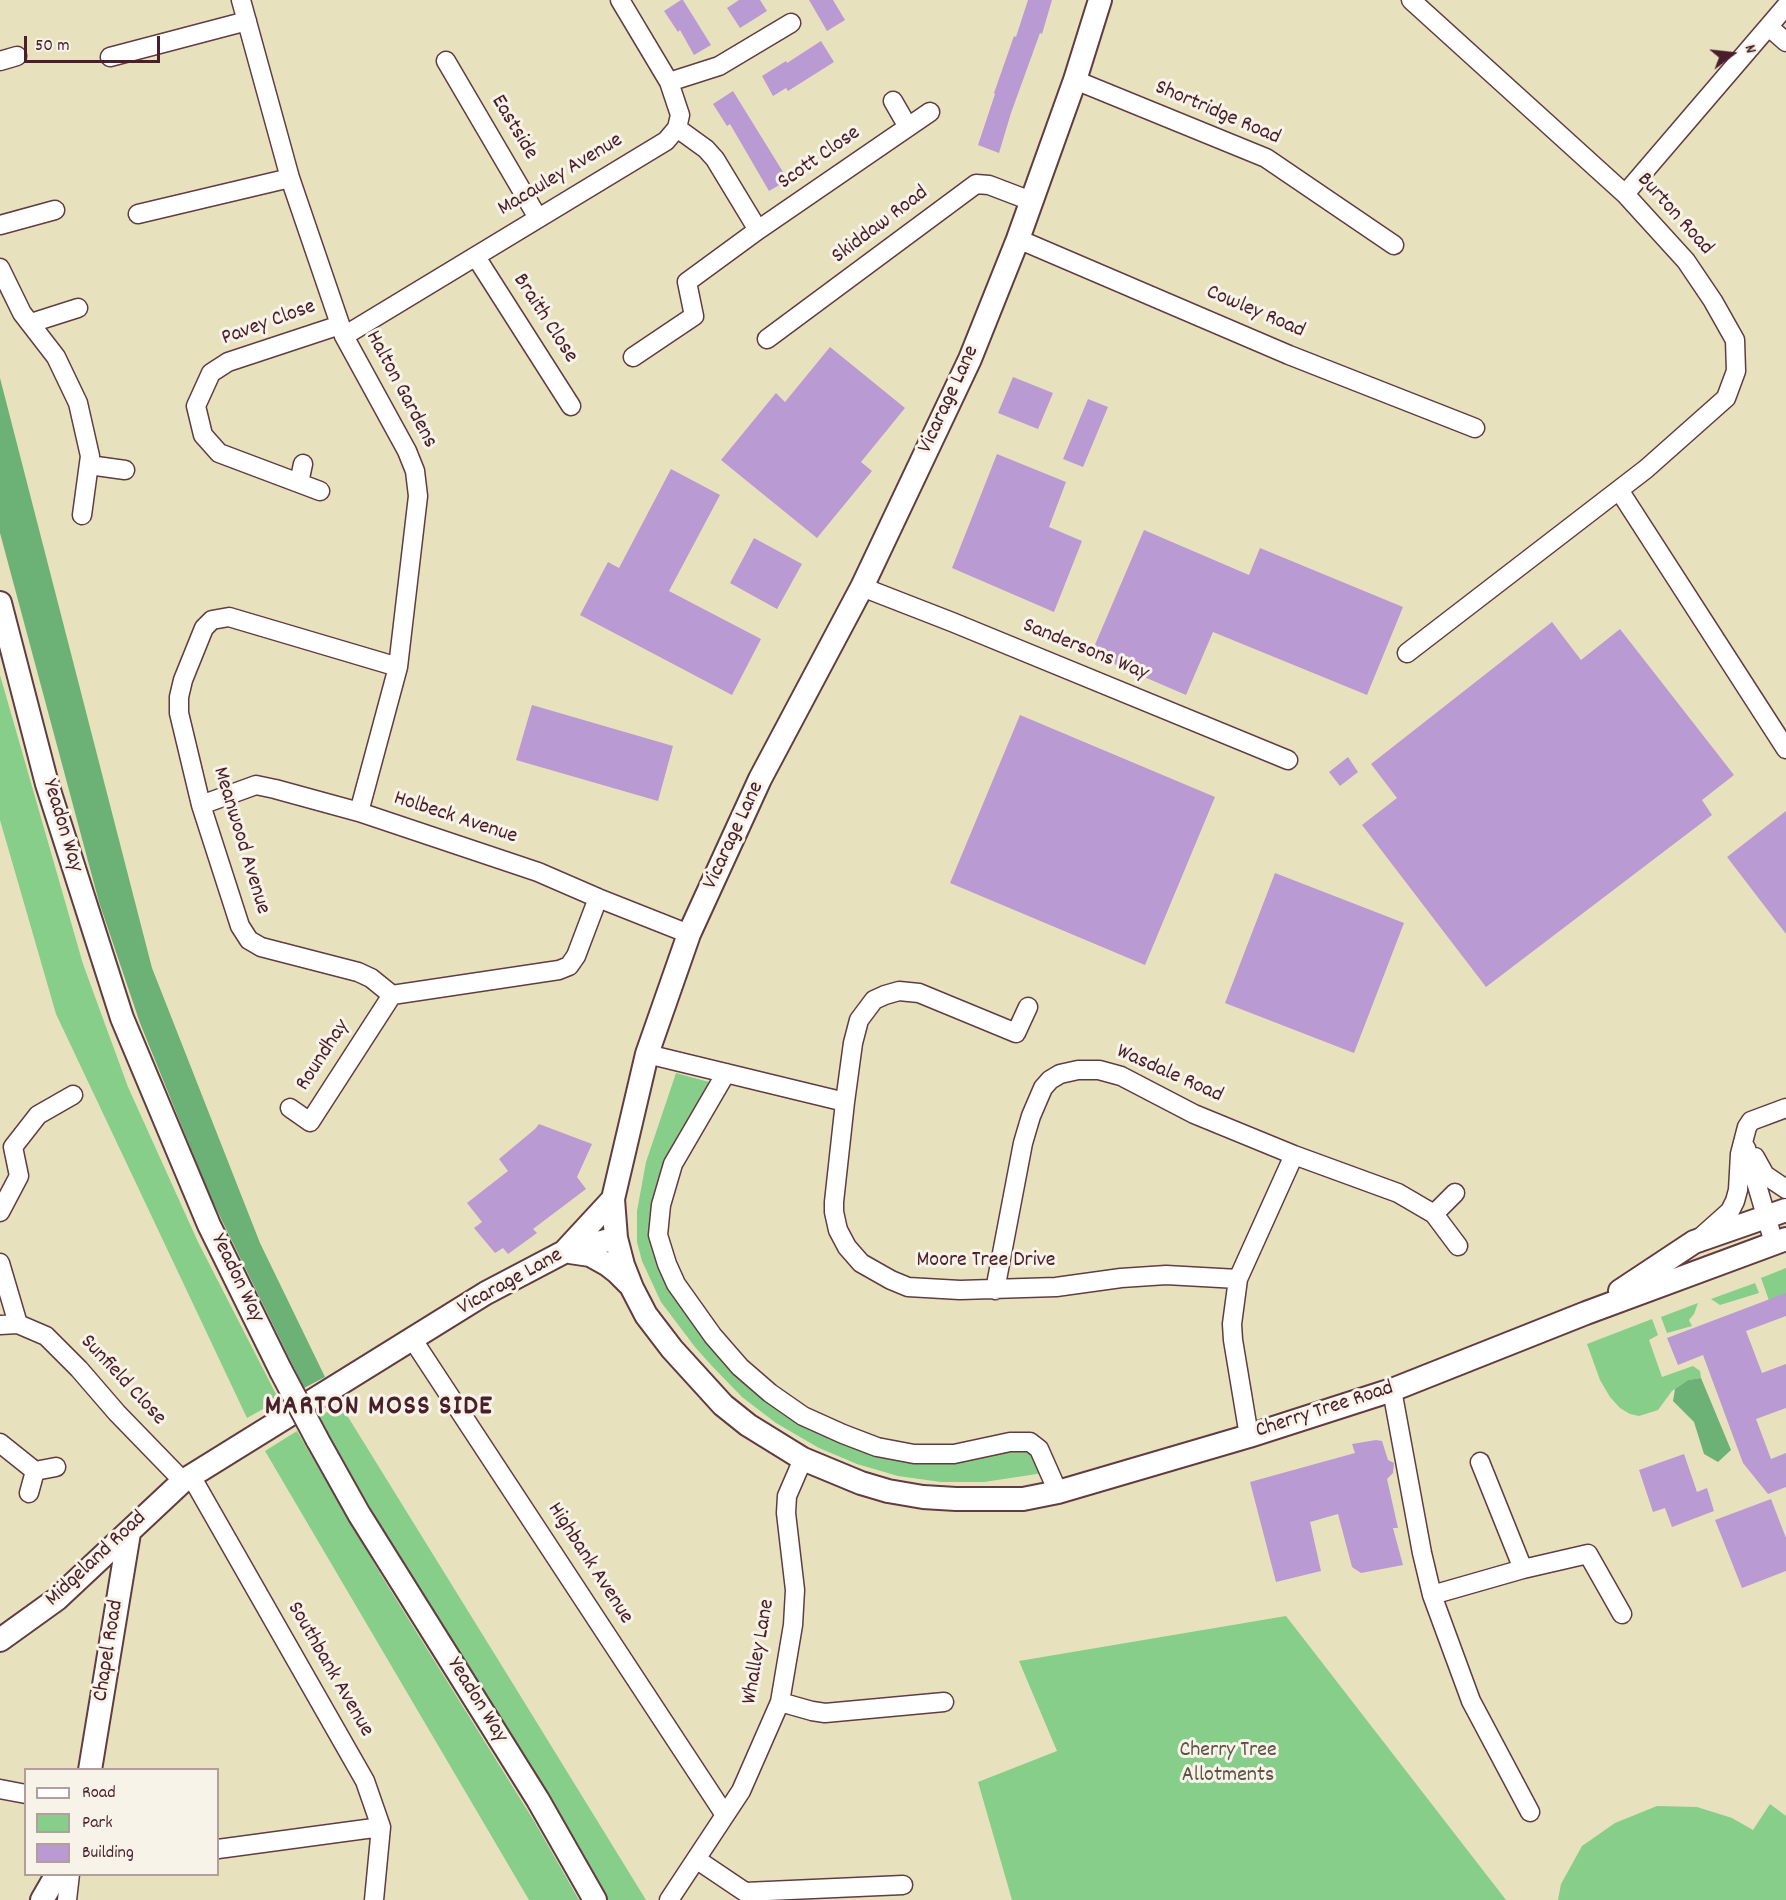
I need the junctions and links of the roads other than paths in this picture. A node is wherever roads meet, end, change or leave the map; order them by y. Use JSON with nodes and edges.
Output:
{"nodes":[{"id":1,"x":241,"y":0,"type":"edge"},
{"id":2,"x":620,"y":0,"type":"edge"},
{"id":3,"x":1100,"y":0,"type":"edge"},
{"id":4,"x":1411,"y":0,"type":"edge"},
{"id":5,"x":1786,"y":6,"type":"edge"},
{"id":6,"x":247,"y":21,"type":"junction"},
{"id":7,"x":791,"y":23,"type":"dead end"},
{"id":8,"x":1768,"y":27,"type":"junction"},
{"id":9,"x":1786,"y":42,"type":"edge"},
{"id":10,"x":110,"y":57,"type":"dead end"},
{"id":11,"x":446,"y":62,"type":"dead end"},
{"id":12,"x":1074,"y":80,"type":"junction"},
{"id":13,"x":669,"y":82,"type":"junction"},
{"id":14,"x":892,"y":101,"type":"dead end"},
{"id":15,"x":930,"y":112,"type":"dead end"},
{"id":16,"x":908,"y":127,"type":"junction"},
{"id":17,"x":677,"y":128,"type":"junction"},
{"id":18,"x":290,"y":178,"type":"junction"},
{"id":19,"x":1625,"y":194,"type":"junction"},
{"id":20,"x":1031,"y":201,"type":"junction"},
{"id":21,"x":55,"y":210,"type":"dead end"},
{"id":22,"x":138,"y":214,"type":"dead end"},
{"id":23,"x":538,"y":218,"type":"junction"},
{"id":24,"x":0,"y":225,"type":"edge"},
{"id":25,"x":759,"y":230,"type":"junction"},
{"id":26,"x":1018,"y":239,"type":"junction"},
{"id":27,"x":1394,"y":245,"type":"dead end"},
{"id":28,"x":476,"y":257,"type":"junction"},
{"id":29,"x":0,"y":268,"type":"edge"},
{"id":30,"x":78,"y":308,"type":"dead end"},
{"id":31,"x":31,"y":323,"type":"junction"},
{"id":32,"x":342,"y":330,"type":"junction"},
{"id":33,"x":767,"y":339,"type":"dead end"},
{"id":34,"x":633,"y":357,"type":"dead end"},
{"id":35,"x":571,"y":406,"type":"dead end"},
{"id":36,"x":1474,"y":428,"type":"dead end"},
{"id":37,"x":303,"y":464,"type":"dead end"},
{"id":38,"x":89,"y":465,"type":"junction"},
{"id":39,"x":125,"y":470,"type":"dead end"},
{"id":40,"x":299,"y":483,"type":"junction"},
{"id":41,"x":1619,"y":490,"type":"junction"},
{"id":42,"x":320,"y":491,"type":"dead end"},
{"id":43,"x":82,"y":515,"type":"dead end"},
{"id":44,"x":862,"y":587,"type":"junction"},
{"id":45,"x":0,"y":603,"type":"edge"},
{"id":46,"x":1407,"y":653,"type":"dead end"},
{"id":47,"x":398,"y":667,"type":"junction"},
{"id":48,"x":1786,"y":749,"type":"edge"},
{"id":49,"x":1288,"y":760,"type":"dead end"},
{"id":50,"x":201,"y":805,"type":"junction"},
{"id":51,"x":359,"y":812,"type":"junction"},
{"id":52,"x":598,"y":898,"type":"junction"},
{"id":53,"x":689,"y":934,"type":"junction"},
{"id":54,"x":392,"y":995,"type":"junction"},
{"id":55,"x":1028,"y":1007,"type":"dead end"},
{"id":56,"x":647,"y":1054,"type":"junction"},
{"id":57,"x":726,"y":1072,"type":"junction"},
{"id":58,"x":73,"y":1095,"type":"dead end"},
{"id":59,"x":845,"y":1102,"type":"junction"},
{"id":60,"x":290,"y":1108,"type":"dead end"},
{"id":61,"x":1786,"y":1108,"type":"edge"},
{"id":62,"x":1744,"y":1138,"type":"junction"},
{"id":63,"x":7,"y":1144,"type":"edge"},
{"id":64,"x":1294,"y":1155,"type":"junction"},
{"id":65,"x":1739,"y":1162,"type":"junction"},
{"id":66,"x":1786,"y":1189,"type":"edge"},
{"id":67,"x":1455,"y":1193,"type":"dead end"},
{"id":68,"x":613,"y":1199,"type":"junction"},
{"id":69,"x":0,"y":1212,"type":"edge"},
{"id":70,"x":1434,"y":1214,"type":"junction"},
{"id":71,"x":1769,"y":1215,"type":"edge"},
{"id":72,"x":616,"y":1239,"type":"junction"},
{"id":73,"x":1694,"y":1242,"type":"junction"},
{"id":74,"x":1775,"y":1243,"type":"edge"},
{"id":75,"x":1458,"y":1246,"type":"dead end"},
{"id":76,"x":564,"y":1252,"type":"junction"},
{"id":77,"x":0,"y":1263,"type":"edge"},
{"id":78,"x":1238,"y":1279,"type":"junction"},
{"id":79,"x":632,"y":1288,"type":"junction"},
{"id":80,"x":995,"y":1290,"type":"junction"},
{"id":81,"x":1586,"y":1313,"type":"junction"},
{"id":82,"x":9,"y":1324,"type":"edge"},
{"id":83,"x":413,"y":1340,"type":"junction"},
{"id":84,"x":1392,"y":1390,"type":"junction"},
{"id":85,"x":1250,"y":1436,"type":"junction"},
{"id":86,"x":0,"y":1443,"type":"edge"},
{"id":87,"x":802,"y":1459,"type":"junction"},
{"id":88,"x":1480,"y":1462,"type":"dead end"},
{"id":89,"x":56,"y":1467,"type":"dead end"},
{"id":90,"x":35,"y":1471,"type":"junction"},
{"id":91,"x":187,"y":1479,"type":"junction"},
{"id":92,"x":1058,"y":1492,"type":"junction"},
{"id":93,"x":29,"y":1493,"type":"dead end"},
{"id":94,"x":129,"y":1533,"type":"junction"},
{"id":95,"x":1523,"y":1569,"type":"junction"},
{"id":96,"x":1432,"y":1595,"type":"junction"},
{"id":97,"x":1622,"y":1614,"type":"dead end"},
{"id":98,"x":0,"y":1640,"type":"edge"},
{"id":99,"x":780,"y":1702,"type":"junction"},
{"id":100,"x":944,"y":1702,"type":"dead end"},
{"id":101,"x":90,"y":1768,"type":"edge"},
{"id":102,"x":0,"y":1789,"type":"edge"},
{"id":103,"x":24,"y":1794,"type":"edge"},
{"id":104,"x":1530,"y":1812,"type":"dead end"},
{"id":105,"x":725,"y":1815,"type":"junction"},
{"id":106,"x":381,"y":1827,"type":"junction"},
{"id":107,"x":219,"y":1849,"type":"edge"},
{"id":108,"x":696,"y":1859,"type":"junction"},
{"id":109,"x":56,"y":1876,"type":"edge"},
{"id":110,"x":70,"y":1876,"type":"edge"},
{"id":111,"x":903,"y":1885,"type":"dead end"},
{"id":112,"x":42,"y":1900,"type":"edge"},
{"id":113,"x":67,"y":1900,"type":"edge"},
{"id":114,"x":374,"y":1900,"type":"edge"},
{"id":115,"x":594,"y":1900,"type":"edge"},
{"id":116,"x":669,"y":1900,"type":"edge"}],
"edges":[{"from":1,"to":6,"type":"street","name":"Halton Gardens"},
{"from":2,"to":13,"type":"street"},
{"from":3,"to":12,"type":"street","name":"Vicarage Lane"},
{"from":4,"to":19,"type":"street","name":"Burton Road"},
{"from":5,"to":8,"type":"street"},
{"from":6,"to":10,"type":"street"},
{"from":6,"to":18,"type":"street","name":"Halton Gardens"},
{"from":7,"to":13,"type":"street"},
{"from":8,"to":9,"type":"street"},
{"from":8,"to":19,"type":"street"},
{"from":11,"to":23,"type":"street","name":"Eastside"},
{"from":12,"to":20,"type":"street","name":"Vicarage Lane"},
{"from":12,"to":27,"type":"street","name":"Shortridge Road"},
{"from":13,"to":17,"type":"street"},
{"from":14,"to":16,"type":"street"},
{"from":15,"to":16,"type":"street","name":"Scott Close"},
{"from":16,"to":25,"type":"street","name":"Scott Close"},
{"from":17,"to":23,"type":"street","name":"Macauley Avenue"},
{"from":17,"to":25,"type":"street"},
{"from":18,"to":22,"type":"street"},
{"from":18,"to":32,"type":"street","name":"Halton Gardens"},
{"from":19,"to":41,"type":"street","name":"Burton Road"},
{"from":20,"to":26,"type":"street","name":"Vicarage Lane"},
{"from":20,"to":33,"type":"street","name":"Skiddaw Road"},
{"from":21,"to":24,"type":"street"},
{"from":23,"to":28,"type":"street","name":"Macauley Avenue"},
{"from":25,"to":34,"type":"street","name":"Scott Close"},
{"from":26,"to":36,"type":"street","name":"Cowley Road"},
{"from":26,"to":44,"type":"street","name":"Vicarage Lane"},
{"from":28,"to":32,"type":"street","name":"Macauley Avenue"},
{"from":28,"to":35,"type":"street","name":"Braith Close"},
{"from":29,"to":31,"type":"street"},
{"from":30,"to":31,"type":"street"},
{"from":31,"to":38,"type":"street"},
{"from":32,"to":40,"type":"street","name":"Pavey Close"},
{"from":32,"to":47,"type":"street","name":"Halton Gardens"},
{"from":37,"to":40,"type":"street"},
{"from":38,"to":39,"type":"street"},
{"from":38,"to":43,"type":"street"},
{"from":40,"to":42,"type":"street","name":"Pavey Close"},
{"from":41,"to":46,"type":"street","name":"Burton Road"},
{"from":41,"to":48,"type":"street"},
{"from":44,"to":49,"type":"street","name":"Sandersons Way"},
{"from":44,"to":53,"type":"street","name":"Vicarage Lane"},
{"from":45,"to":115,"type":"street","name":"Yeadon Way","bridge":true},
{"from":47,"to":50,"type":"street","name":"Meanwood Avenue"},
{"from":47,"to":51,"type":"street","name":"Halton Gardens"},
{"from":50,"to":51,"type":"street","name":"Holbeck Avenue"},
{"from":50,"to":54,"type":"street","name":"Meanwood Avenue"},
{"from":51,"to":52,"type":"street","name":"Holbeck Avenue"},
{"from":52,"to":53,"type":"street","name":"Holbeck Avenue"},
{"from":52,"to":54,"type":"street"},
{"from":53,"to":56,"type":"street","name":"Vicarage Lane"},
{"from":54,"to":60,"type":"street","name":"Roundhay"},
{"from":55,"to":59,"type":"street","name":"Moore Tree Drive"},
{"from":56,"to":57,"type":"street"},
{"from":56,"to":68,"type":"street","name":"Vicarage Lane"},
{"from":57,"to":59,"type":"street"},
{"from":57,"to":92,"type":"street"},
{"from":58,"to":63,"type":"street"},
{"from":59,"to":80,"type":"street","name":"Moore Tree Drive"},
{"from":61,"to":62,"type":"street"},
{"from":62,"to":65,"type":"street"},
{"from":62,"to":66,"type":"street"},
{"from":62,"to":71,"type":"street"},
{"from":63,"to":69,"type":"street"},
{"from":64,"to":70,"type":"street","name":"Wasdale Road"},
{"from":64,"to":78,"type":"street"},
{"from":64,"to":80,"type":"street","name":"Wasdale Road"},
{"from":65,"to":71,"type":"street"},
{"from":65,"to":73,"type":"street"},
{"from":67,"to":70,"type":"street"},
{"from":68,"to":72,"type":"street","name":"Vicarage Lane"},
{"from":68,"to":76,"type":"street"},
{"from":70,"to":75,"type":"street","name":"Wasdale Road"},
{"from":71,"to":73,"type":"street","name":"Cherry Tree Road"},
{"from":71,"to":74,"type":"street"},
{"from":72,"to":76,"type":"street","name":"Vicarage Lane"},
{"from":72,"to":79,"type":"street","name":"Cherry Tree Road"},
{"from":73,"to":81,"type":"street","name":"Cherry Tree Road"},
{"from":74,"to":81,"type":"street","name":"Cherry Tree Road"},
{"from":76,"to":79,"type":"street"},
{"from":76,"to":83,"type":"street","name":"Vicarage Lane"},
{"from":77,"to":82,"type":"street"},
{"from":78,"to":80,"type":"street","name":"Moore Tree Drive"},
{"from":78,"to":85,"type":"street"},
{"from":79,"to":87,"type":"street","name":"Cherry Tree Road"},
{"from":81,"to":84,"type":"street","name":"Cherry Tree Road"},
{"from":82,"to":91,"type":"street","name":"Sunfield Close"},
{"from":83,"to":91,"type":"street","name":"Vicarage Lane"},
{"from":83,"to":105,"type":"street","name":"Highbank Avenue"},
{"from":84,"to":85,"type":"street","name":"Cherry Tree Road"},
{"from":84,"to":96,"type":"street"},
{"from":85,"to":92,"type":"street","name":"Cherry Tree Road"},
{"from":86,"to":90,"type":"street"},
{"from":87,"to":92,"type":"street","name":"Cherry Tree Road"},
{"from":87,"to":99,"type":"street","name":"Whalley Lane"},
{"from":88,"to":95,"type":"street"},
{"from":89,"to":90,"type":"street"},
{"from":90,"to":93,"type":"street"},
{"from":91,"to":94,"type":"street","name":"Midgeland Road"},
{"from":91,"to":106,"type":"street","name":"Southbank Avenue"},
{"from":94,"to":98,"type":"street","name":"Midgeland Road"},
{"from":94,"to":101,"type":"street","name":"Chapel Road"},
{"from":95,"to":96,"type":"street"},
{"from":95,"to":97,"type":"street"},
{"from":96,"to":104,"type":"street"},
{"from":99,"to":100,"type":"street"},
{"from":99,"to":105,"type":"street","name":"Whalley Lane"},
{"from":102,"to":103,"type":"street"},
{"from":105,"to":108,"type":"street","name":"Whalley Lane"},
{"from":106,"to":107,"type":"street"},
{"from":106,"to":114,"type":"street","name":"Southbank Avenue"},
{"from":108,"to":111,"type":"street"},
{"from":108,"to":116,"type":"street","name":"Whalley Lane"},
{"from":109,"to":112,"type":"street"},
{"from":110,"to":113,"type":"street"}]}
